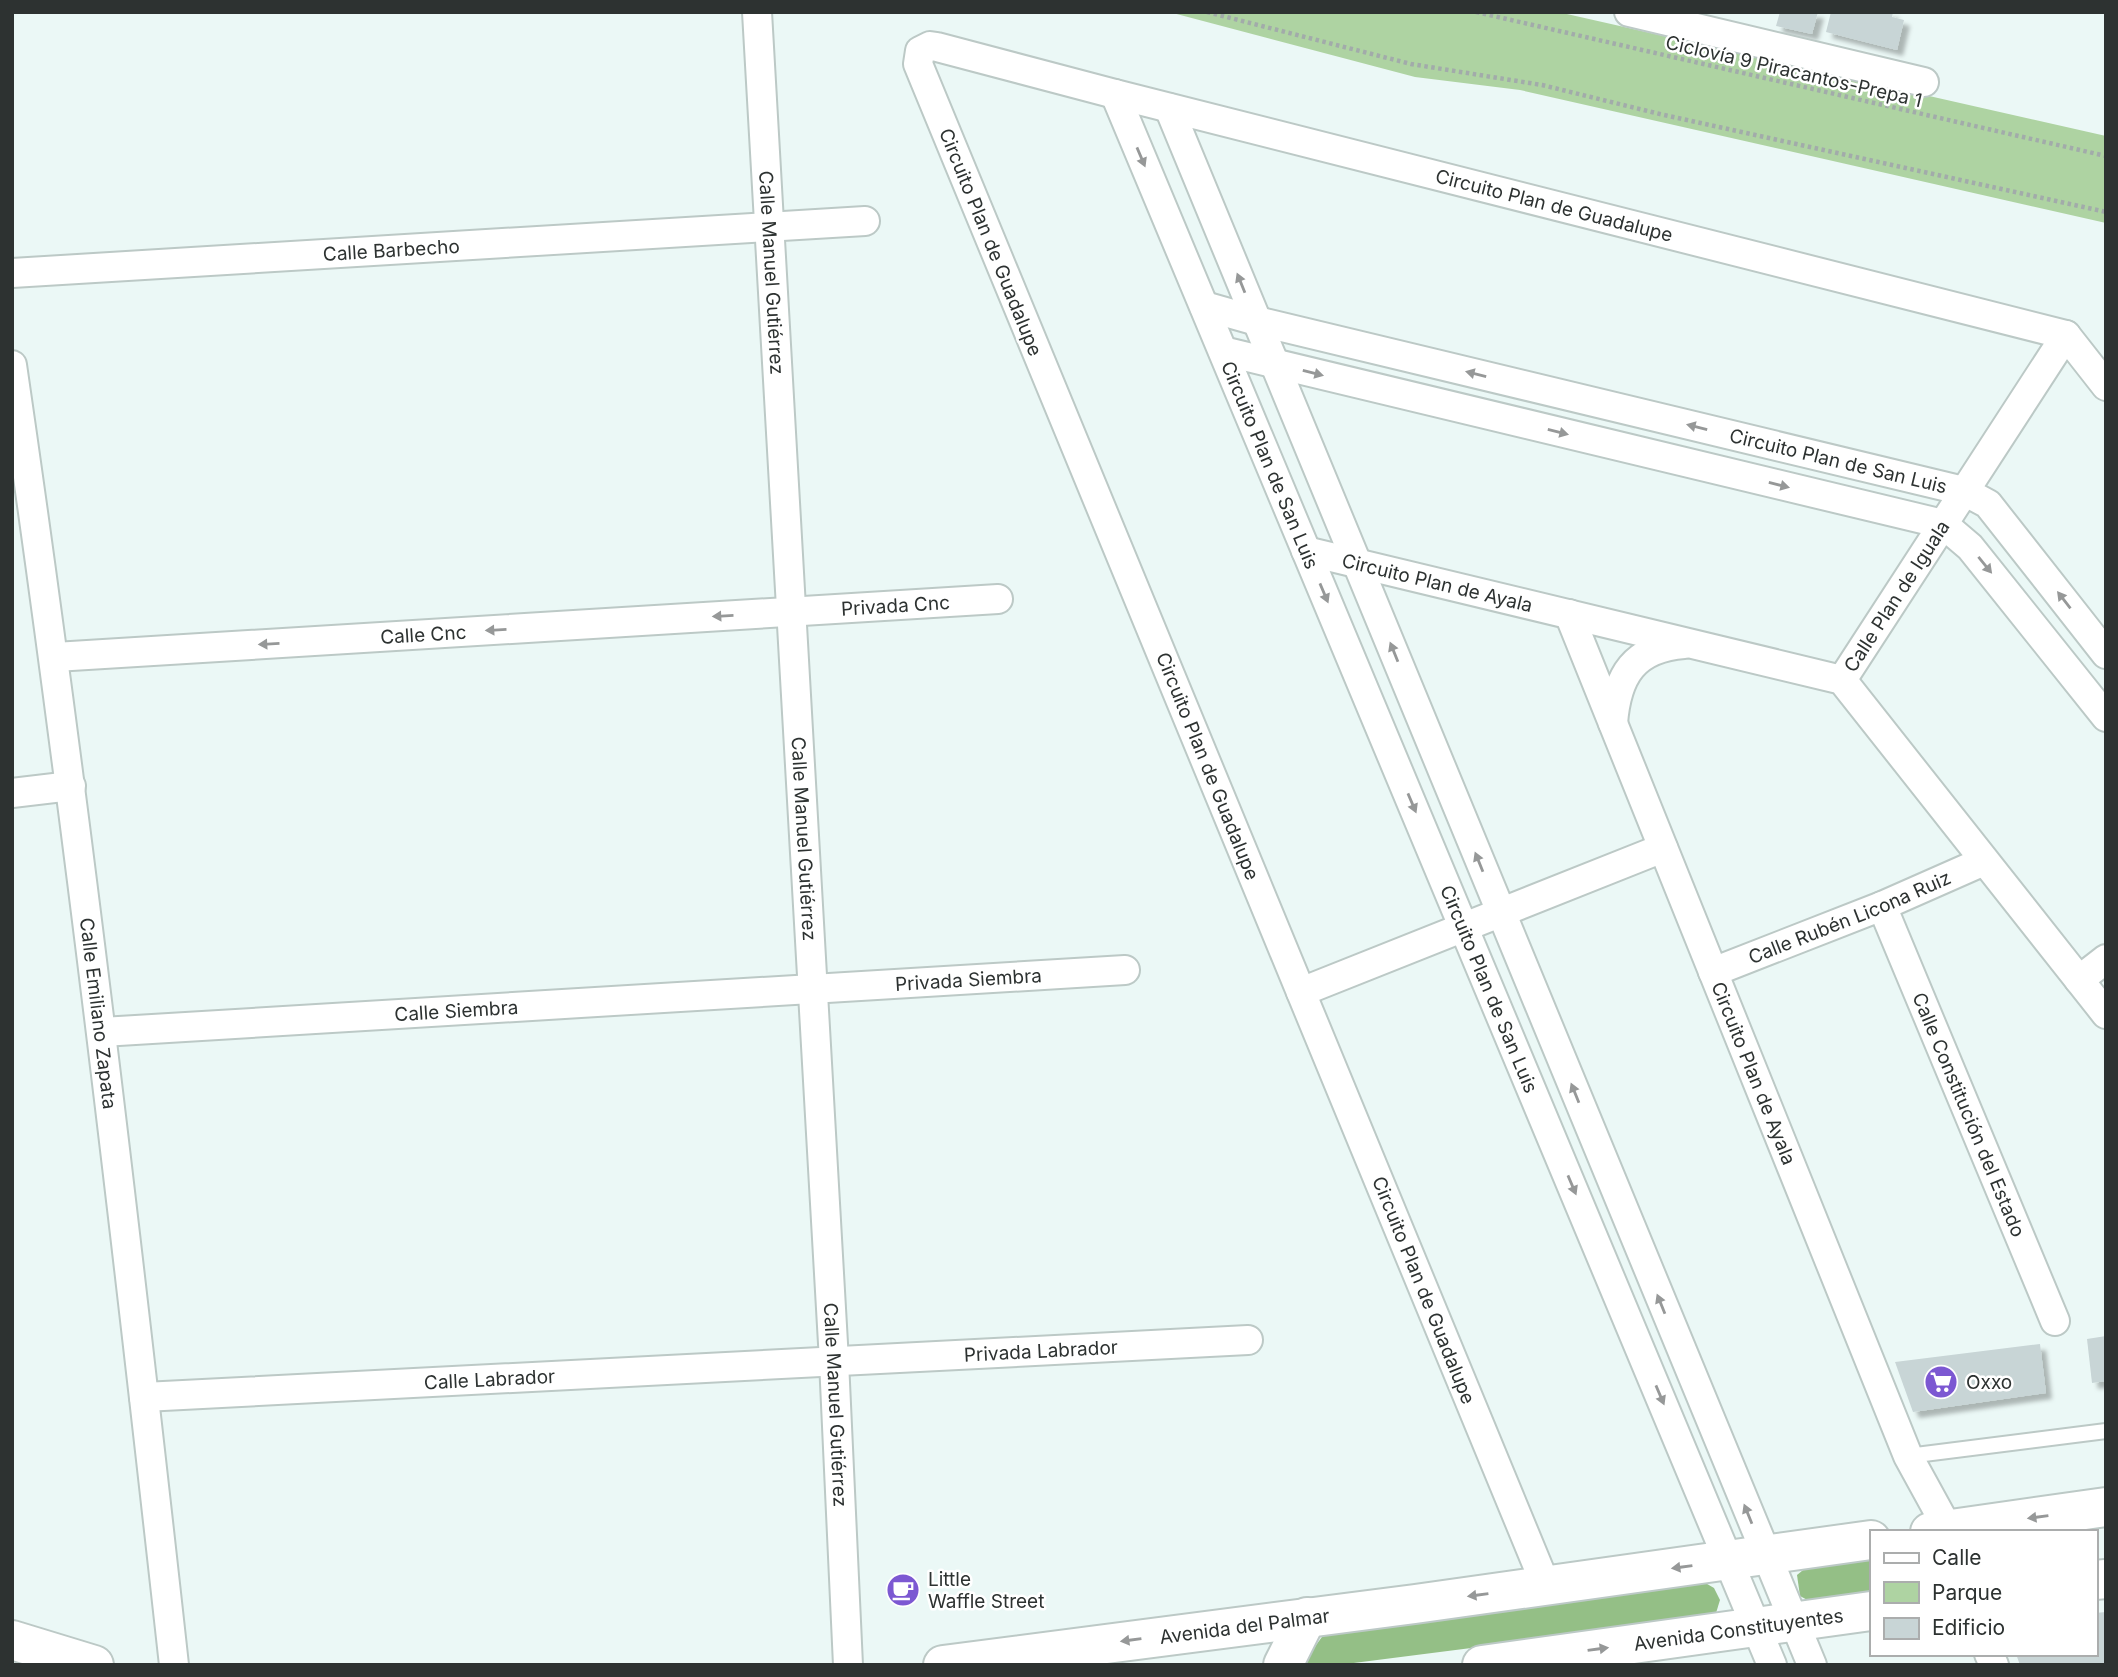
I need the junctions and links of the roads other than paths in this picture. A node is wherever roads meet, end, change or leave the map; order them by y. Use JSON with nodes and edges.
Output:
{"nodes":[{"id":1,"x":757,"y":12,"type":"edge"},
{"id":2,"x":1629,"y":12,"type":"edge"},
{"id":3,"x":1924,"y":82,"type":"dead end"},
{"id":4,"x":1115,"y":94,"type":"junction"},
{"id":5,"x":1169,"y":108,"type":"junction"},
{"id":6,"x":865,"y":221,"type":"dead end"},
{"id":7,"x":770,"y":228,"type":"junction"},
{"id":8,"x":12,"y":273,"type":"edge"},
{"id":9,"x":1204,"y":306,"type":"junction"},
{"id":10,"x":1257,"y":321,"type":"junction"},
{"id":11,"x":2066,"y":335,"type":"junction"},
{"id":12,"x":1223,"y":351,"type":"junction"},
{"id":13,"x":1274,"y":363,"type":"junction"},
{"id":14,"x":12,"y":365,"type":"edge"},
{"id":15,"x":2106,"y":386,"type":"edge"},
{"id":16,"x":1964,"y":492,"type":"junction"},
{"id":17,"x":1943,"y":524,"type":"junction"},
{"id":18,"x":1306,"y":551,"type":"junction"},
{"id":19,"x":1358,"y":564,"type":"junction"},
{"id":20,"x":998,"y":599,"type":"dead end"},
{"id":21,"x":792,"y":612,"type":"junction"},
{"id":22,"x":1569,"y":614,"type":"junction"},
{"id":23,"x":1689,"y":643,"type":"junction"},
{"id":24,"x":2106,"y":654,"type":"edge"},
{"id":25,"x":55,"y":657,"type":"junction"},
{"id":26,"x":1842,"y":680,"type":"junction"},
{"id":27,"x":2106,"y":717,"type":"edge"},
{"id":28,"x":1613,"y":723,"type":"junction"},
{"id":29,"x":71,"y":786,"type":"junction"},
{"id":30,"x":12,"y":793,"type":"edge"},
{"id":31,"x":1663,"y":848,"type":"junction"},
{"id":32,"x":1984,"y":861,"type":"junction"},
{"id":33,"x":1882,"y":906,"type":"junction"},
{"id":34,"x":1500,"y":913,"type":"junction"},
{"id":35,"x":1464,"y":927,"type":"junction"},
{"id":36,"x":2106,"y":959,"type":"edge"},
{"id":37,"x":1125,"y":970,"type":"dead end"},
{"id":38,"x":1713,"y":972,"type":"junction"},
{"id":39,"x":2079,"y":980,"type":"junction"},
{"id":40,"x":813,"y":989,"type":"junction"},
{"id":41,"x":1301,"y":992,"type":"junction"},
{"id":42,"x":2106,"y":1014,"type":"edge"},
{"id":43,"x":102,"y":1032,"type":"junction"},
{"id":44,"x":2055,"y":1321,"type":"dead end"},
{"id":45,"x":1248,"y":1340,"type":"dead end"},
{"id":46,"x":834,"y":1361,"type":"junction"},
{"id":47,"x":145,"y":1398,"type":"junction"},
{"id":48,"x":2106,"y":1431,"type":"edge"},
{"id":49,"x":1908,"y":1456,"type":"junction"},
{"id":50,"x":2106,"y":1507,"type":"edge"},
{"id":51,"x":1939,"y":1530,"type":"edge"},
{"id":52,"x":1946,"y":1530,"type":"edge"},
{"id":53,"x":1870,"y":1540,"type":"edge"},
{"id":54,"x":1747,"y":1557,"type":"junction"},
{"id":55,"x":1546,"y":1586,"type":"junction"},
{"id":56,"x":1870,"y":1611,"type":"edge"},
{"id":57,"x":1307,"y":1616,"type":"junction"},
{"id":58,"x":1795,"y":1622,"type":"junction"},
{"id":59,"x":1756,"y":1627,"type":"junction"},
{"id":60,"x":12,"y":1640,"type":"edge"},
{"id":61,"x":94,"y":1665,"type":"edge"},
{"id":62,"x":174,"y":1665,"type":"edge"},
{"id":63,"x":848,"y":1665,"type":"edge"},
{"id":64,"x":943,"y":1665,"type":"edge"},
{"id":65,"x":1283,"y":1665,"type":"edge"},
{"id":66,"x":1482,"y":1665,"type":"edge"},
{"id":67,"x":1772,"y":1665,"type":"edge"},
{"id":68,"x":1812,"y":1665,"type":"edge"}],
"edges":[{"from":1,"to":7,"type":"street","name":"Calle Manuel Gutiérrez"},
{"from":2,"to":3,"type":"street"},
{"from":4,"to":5,"type":"street","name":"Circuito Plan de Guadalupe"},
{"from":4,"to":9,"type":"street","name":"Circuito Plan de San Luis","one_way":true},
{"from":4,"to":41,"type":"street","name":"Circuito Plan de Guadalupe"},
{"from":10,"to":5,"type":"street","name":"Circuito Plan de San Luis","one_way":true},
{"from":5,"to":11,"type":"street","name":"Circuito Plan de Guadalupe"},
{"from":6,"to":7,"type":"street","name":"Calle Barbecho"},
{"from":7,"to":8,"type":"street","name":"Calle Barbecho"},
{"from":7,"to":21,"type":"street","name":"Calle Manuel Gutiérrez"},
{"from":9,"to":10,"type":"street","name":"Circuito Plan de San Luis"},
{"from":9,"to":12,"type":"street","name":"Circuito Plan de San Luis"},
{"from":10,"to":13,"type":"street","name":"Circuito Plan de San Luis"},
{"from":16,"to":10,"type":"street","name":"Circuito Plan de San Luis","one_way":true},
{"from":11,"to":15,"type":"street"},
{"from":11,"to":16,"type":"street","name":"Calle Plan de Iguala"},
{"from":12,"to":13,"type":"street","name":"Circuito Plan de San Luis"},
{"from":12,"to":18,"type":"street","name":"Circuito Plan de San Luis"},
{"from":13,"to":17,"type":"street","name":"Circuito Plan de San Luis","one_way":true},
{"from":13,"to":19,"type":"street","name":"Circuito Plan de San Luis"},
{"from":14,"to":25,"type":"street","name":"Calle Emiliano Zapata"},
{"from":16,"to":17,"type":"street","name":"Calle Plan de Iguala"},
{"from":24,"to":16,"type":"street","name":"Circuito Plan de San Luis","one_way":true},
{"from":17,"to":26,"type":"street","name":"Calle Plan de Iguala"},
{"from":17,"to":27,"type":"street","name":"Circuito Plan de San Luis","one_way":true},
{"from":18,"to":19,"type":"street","name":"Circuito Plan de Ayala"},
{"from":18,"to":35,"type":"street","name":"Circuito Plan de San Luis","one_way":true},
{"from":19,"to":22,"type":"street","name":"Circuito Plan de Ayala"},
{"from":34,"to":19,"type":"street","name":"Circuito Plan de San Luis","one_way":true},
{"from":20,"to":21,"type":"street","name":"Privada Cnc"},
{"from":21,"to":25,"type":"street","name":"Calle Cnc","one_way":true},
{"from":21,"to":40,"type":"street","name":"Calle Manuel Gutiérrez"},
{"from":22,"to":23,"type":"street","name":"Circuito Plan de Ayala"},
{"from":22,"to":28,"type":"street","name":"Circuito Plan de Ayala"},
{"from":23,"to":26,"type":"street","name":"Circuito Plan de Ayala"},
{"from":23,"to":28,"type":"street"},
{"from":25,"to":29,"type":"street","name":"Calle Emiliano Zapata"},
{"from":26,"to":32,"type":"street"},
{"from":28,"to":31,"type":"street","name":"Circuito Plan de Ayala"},
{"from":29,"to":30,"type":"street"},
{"from":29,"to":43,"type":"street","name":"Calle Emiliano Zapata"},
{"from":31,"to":34,"type":"street"},
{"from":31,"to":38,"type":"street","name":"Circuito Plan de Ayala"},
{"from":32,"to":33,"type":"street","name":"Calle Rubén Licona Ruiz"},
{"from":32,"to":39,"type":"street"},
{"from":33,"to":38,"type":"street","name":"Calle Rubén Licona Ruiz"},
{"from":33,"to":44,"type":"street","name":"Calle Constitución del Estado"},
{"from":34,"to":35,"type":"street"},
{"from":54,"to":34,"type":"street","name":"Circuito Plan de San Luis","one_way":true},
{"from":35,"to":41,"type":"street"},
{"from":35,"to":54,"type":"street","name":"Circuito Plan de San Luis","one_way":true},
{"from":36,"to":39,"type":"street"},
{"from":37,"to":40,"type":"street","name":"Privada Siembra"},
{"from":38,"to":49,"type":"street","name":"Circuito Plan de Ayala"},
{"from":39,"to":42,"type":"street"},
{"from":40,"to":43,"type":"street","name":"Calle Siembra"},
{"from":40,"to":46,"type":"street","name":"Calle Manuel Gutiérrez"},
{"from":41,"to":55,"type":"street","name":"Circuito Plan de Guadalupe"},
{"from":43,"to":47,"type":"street","name":"Calle Emiliano Zapata"},
{"from":45,"to":46,"type":"street","name":"Privada Labrador"},
{"from":46,"to":47,"type":"street","name":"Calle Labrador"},
{"from":46,"to":63,"type":"street","name":"Calle Manuel Gutiérrez"},
{"from":47,"to":62,"type":"street","name":"Calle Emiliano Zapata"},
{"from":48,"to":49,"type":"lane"},
{"from":49,"to":51,"type":"street","name":"Circuito Plan de Ayala"},
{"from":50,"to":52,"type":"main road","one_way":true},
{"from":53,"to":54,"type":"main road"},
{"from":54,"to":55,"type":"main road","one_way":true},
{"from":54,"to":58,"type":"street","name":"Circuito Plan de San Luis"},
{"from":54,"to":59,"type":"street","name":"Circuito Plan de San Luis"},
{"from":55,"to":57,"type":"main road","name":"Avenida del Palmar","one_way":true},
{"from":56,"to":58,"type":"main road","name":"Avenida Constituyentes"},
{"from":57,"to":64,"type":"main road","name":"Avenida del Palmar","one_way":true},
{"from":57,"to":65,"type":"main road"},
{"from":58,"to":59,"type":"main road","name":"Avenida Constituyentes"},
{"from":58,"to":68,"type":"street","name":"Circuito Plan de San Luis"},
{"from":66,"to":59,"type":"main road","name":"Avenida Constituyentes","one_way":true},
{"from":59,"to":67,"type":"street","name":"Circuito Plan de San Luis"},
{"from":60,"to":61,"type":"main road"}]}
